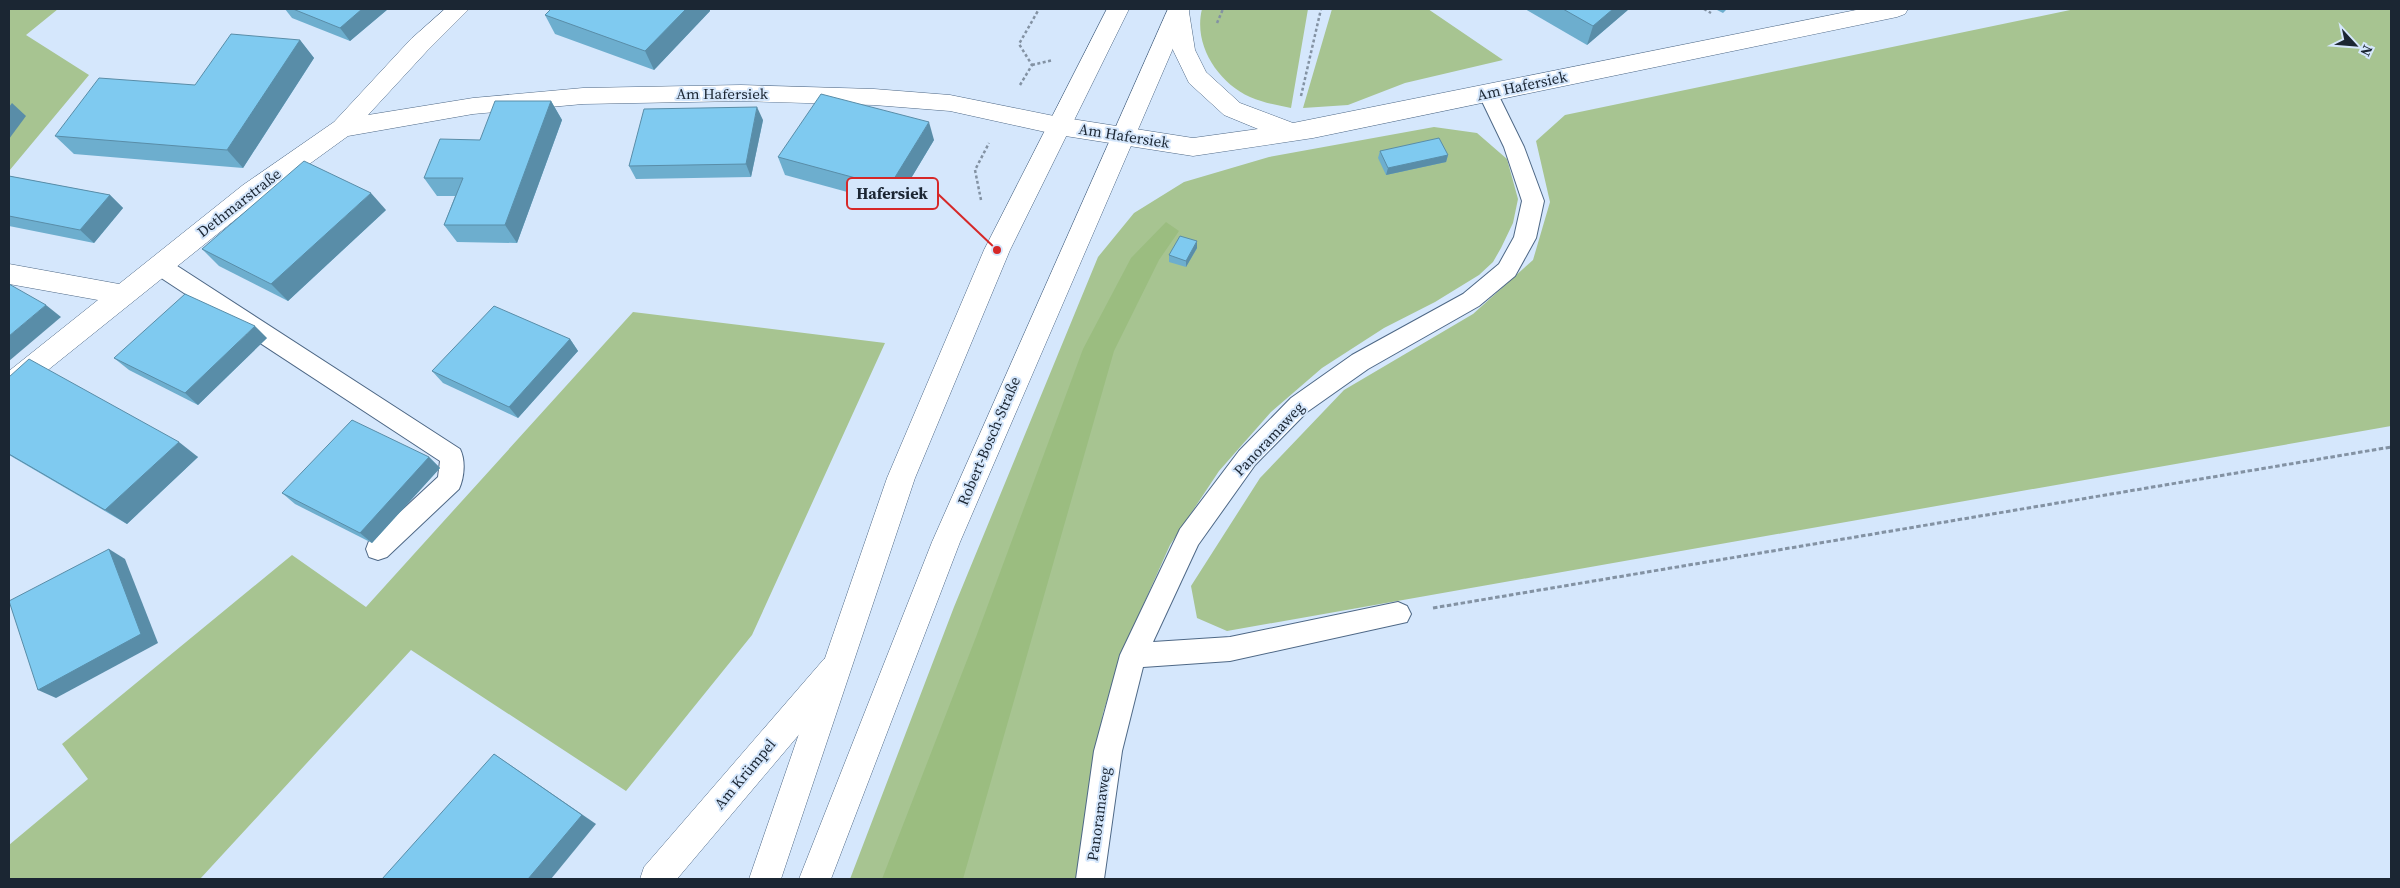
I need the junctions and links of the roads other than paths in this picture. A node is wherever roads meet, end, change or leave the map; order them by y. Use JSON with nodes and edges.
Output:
{"nodes":[{"id":1,"x":458,"y":9,"type":"edge"},
{"id":2,"x":1118,"y":9,"type":"edge"},
{"id":3,"x":1897,"y":9,"type":"edge"},
{"id":4,"x":1178,"y":11,"type":"edge"},
{"id":5,"x":1488,"y":93,"type":"junction"},
{"id":6,"x":1059,"y":126,"type":"junction"},
{"id":7,"x":342,"y":128,"type":"junction"},
{"id":8,"x":1302,"y":131,"type":"junction"},
{"id":9,"x":1122,"y":137,"type":"junction"},
{"id":10,"x":160,"y":266,"type":"junction"},
{"id":11,"x":9,"y":274,"type":"edge"},
{"id":12,"x":124,"y":295,"type":"junction"},
{"id":13,"x":9,"y":386,"type":"edge"},
{"id":14,"x":378,"y":549,"type":"dead end"},
{"id":15,"x":1398,"y":614,"type":"road end"},
{"id":16,"x":1133,"y":655,"type":"junction"},
{"id":17,"x":835,"y":669,"type":"junction"},
{"id":18,"x":656,"y":879,"type":"edge"},
{"id":19,"x":765,"y":879,"type":"edge"},
{"id":20,"x":815,"y":879,"type":"edge"},
{"id":21,"x":1090,"y":879,"type":"edge"}],
"edges":[{"from":1,"to":7,"type":"street","name":"Dethmarstraße"},
{"from":2,"to":6,"type":"street"},
{"from":3,"to":5,"type":"street","name":"Am Hafersiek"},
{"from":4,"to":8,"type":"street"},
{"from":4,"to":9,"type":"street","name":"Robert-Bosch-Straße"},
{"from":5,"to":8,"type":"street","name":"Am Hafersiek"},
{"from":5,"to":16,"type":"lane","name":"Panoramaweg"},
{"from":6,"to":7,"type":"street","name":"Am Hafersiek"},
{"from":6,"to":9,"type":"street","name":"Am Hafersiek"},
{"from":6,"to":17,"type":"street"},
{"from":7,"to":10,"type":"street","name":"Dethmarstraße"},
{"from":8,"to":9,"type":"street","name":"Am Hafersiek"},
{"from":9,"to":20,"type":"street","name":"Robert-Bosch-Straße"},
{"from":10,"to":12,"type":"street","name":"Dethmarstraße"},
{"from":10,"to":14,"type":"lane"},
{"from":11,"to":12,"type":"street"},
{"from":12,"to":13,"type":"street","name":"Dethmarstraße"},
{"from":15,"to":16,"type":"lane"},
{"from":16,"to":21,"type":"lane","name":"Panoramaweg"},
{"from":17,"to":18,"type":"street","name":"Am Krümpel"},
{"from":17,"to":19,"type":"street"}]}
